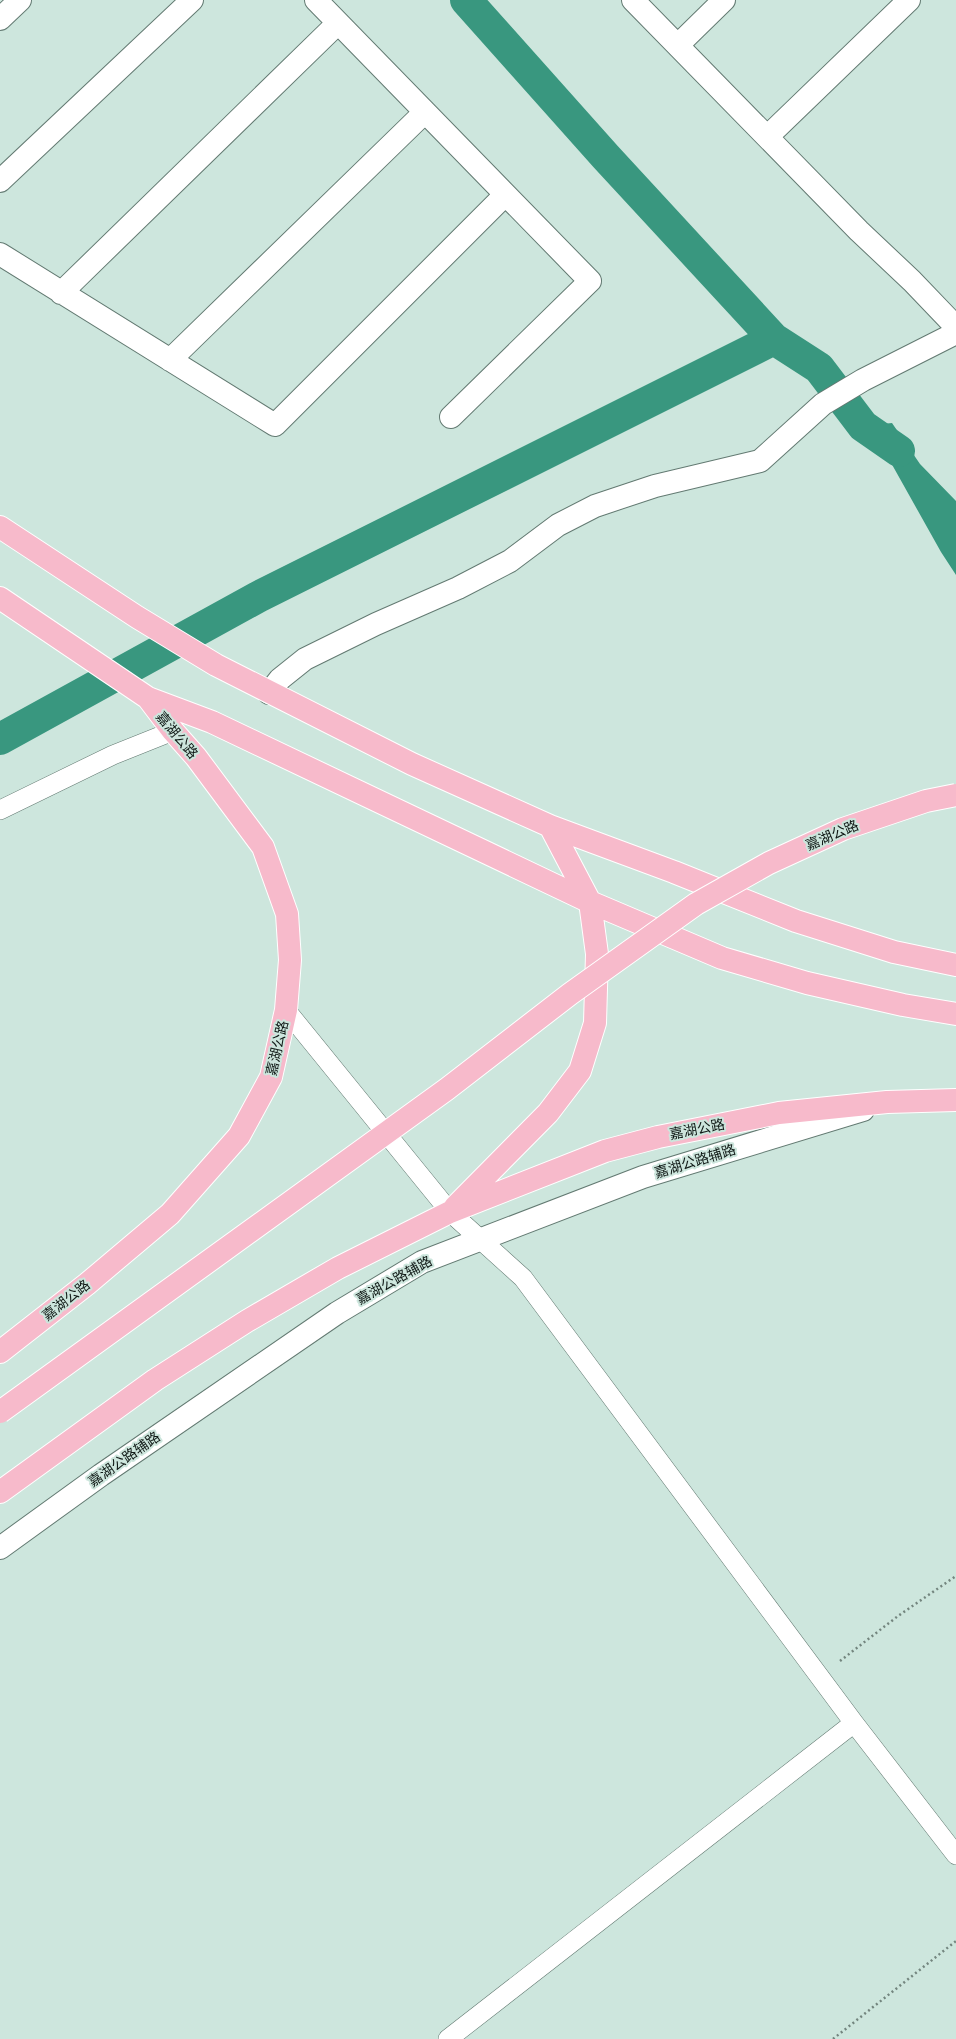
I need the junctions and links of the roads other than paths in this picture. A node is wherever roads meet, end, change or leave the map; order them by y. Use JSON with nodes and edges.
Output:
{"nodes":[{"id":1,"x":20,"y":0,"type":"edge"},
{"id":2,"x":192,"y":0,"type":"edge"},
{"id":3,"x":316,"y":0,"type":"edge"},
{"id":4,"x":633,"y":0,"type":"edge"},
{"id":5,"x":724,"y":0,"type":"edge"},
{"id":6,"x":909,"y":0,"type":"edge"},
{"id":7,"x":0,"y":18,"type":"edge"},
{"id":8,"x":338,"y":23,"type":"junction"},
{"id":9,"x":678,"y":45,"type":"junction"},
{"id":10,"x":425,"y":112,"type":"junction"},
{"id":11,"x":768,"y":137,"type":"junction"},
{"id":12,"x":0,"y":182,"type":"edge"},
{"id":13,"x":505,"y":194,"type":"junction"},
{"id":14,"x":0,"y":254,"type":"edge"},
{"id":15,"x":61,"y":293,"type":"junction"},
{"id":16,"x":956,"y":327,"type":"edge"},
{"id":17,"x":956,"y":333,"type":"edge"},
{"id":18,"x":170,"y":360,"type":"junction"},
{"id":19,"x":451,"y":416,"type":"dead end"},
{"id":20,"x":0,"y":527,"type":"edge"},
{"id":21,"x":0,"y":598,"type":"edge"},
{"id":22,"x":269,"y":693,"type":"junction"},
{"id":23,"x":148,"y":698,"type":"junction"},
{"id":24,"x":173,"y":731,"type":"junction"},
{"id":25,"x":956,"y":795,"type":"edge"},
{"id":26,"x":0,"y":810,"type":"edge"},
{"id":27,"x":550,"y":826,"type":"junction"},
{"id":28,"x":590,"y":902,"type":"junction"},
{"id":29,"x":956,"y":965,"type":"edge"},
{"id":30,"x":286,"y":1010,"type":"junction"},
{"id":31,"x":956,"y":1014,"type":"edge"},
{"id":32,"x":956,"y":1100,"type":"edge"},
{"id":33,"x":887,"y":1102,"type":"junction"},
{"id":34,"x":450,"y":1212,"type":"junction"},
{"id":35,"x":480,"y":1240,"type":"junction"},
{"id":36,"x":0,"y":1352,"type":"edge"},
{"id":37,"x":0,"y":1412,"type":"edge"},
{"id":38,"x":0,"y":1492,"type":"edge"},
{"id":39,"x":0,"y":1548,"type":"edge"},
{"id":40,"x":854,"y":1723,"type":"junction"},
{"id":41,"x":956,"y":1855,"type":"edge"},
{"id":42,"x":448,"y":2039,"type":"edge"}],
"edges":[{"from":1,"to":7,"type":"street"},
{"from":2,"to":12,"type":"street"},
{"from":3,"to":8,"type":"street"},
{"from":4,"to":9,"type":"street"},
{"from":5,"to":9,"type":"street"},
{"from":6,"to":11,"type":"street"},
{"from":8,"to":10,"type":"street"},
{"from":8,"to":15,"type":"street"},
{"from":9,"to":11,"type":"street"},
{"from":10,"to":13,"type":"street"},
{"from":10,"to":18,"type":"street"},
{"from":11,"to":16,"type":"street"},
{"from":13,"to":18,"type":"street"},
{"from":13,"to":19,"type":"street"},
{"from":14,"to":15,"type":"street"},
{"from":15,"to":18,"type":"street"},
{"from":17,"to":22,"type":"street"},
{"from":20,"to":22,"type":"main road"},
{"from":21,"to":23,"type":"main road"},
{"from":22,"to":27,"type":"main road"},
{"from":23,"to":24,"type":"main road","name":"嘉湖公路"},
{"from":23,"to":28,"type":"main road"},
{"from":24,"to":26,"type":"lane"},
{"from":24,"to":30,"type":"main road","name":"嘉湖公路"},
{"from":25,"to":37,"type":"main road","name":"嘉湖公路","bridge":true},
{"from":27,"to":28,"type":"main road","name":"嘉湖公路"},
{"from":27,"to":29,"type":"main road"},
{"from":28,"to":31,"type":"main road"},
{"from":28,"to":34,"type":"main road","name":"嘉湖公路"},
{"from":30,"to":34,"type":"lane"},
{"from":30,"to":36,"type":"main road","name":"嘉湖公路"},
{"from":32,"to":33,"type":"main road","name":"嘉湖公路"},
{"from":33,"to":34,"type":"main road","name":"嘉湖公路"},
{"from":33,"to":35,"type":"street","name":"嘉湖公路辅路"},
{"from":34,"to":35,"type":"lane"},
{"from":34,"to":38,"type":"main road","name":"嘉湖公路"},
{"from":35,"to":39,"type":"street","name":"嘉湖公路辅路"},
{"from":35,"to":40,"type":"lane"},
{"from":40,"to":41,"type":"lane"},
{"from":40,"to":42,"type":"lane"}]}
